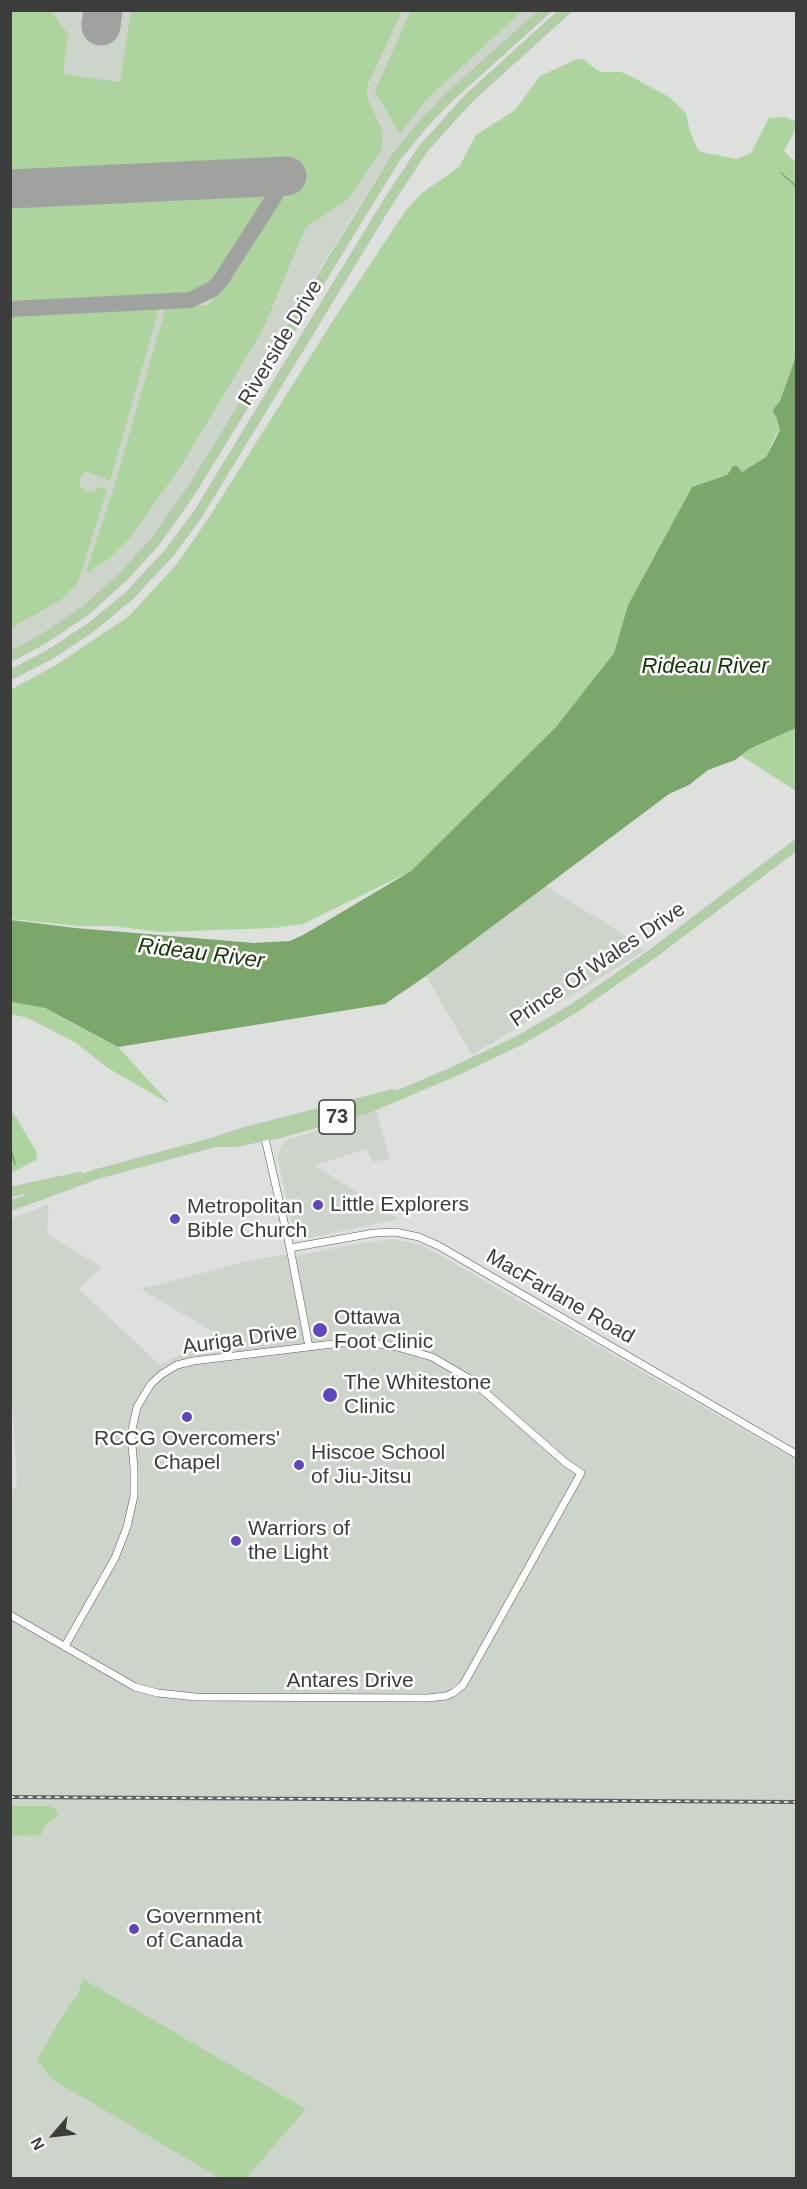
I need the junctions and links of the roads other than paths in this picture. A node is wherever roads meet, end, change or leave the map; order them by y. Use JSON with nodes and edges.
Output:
{"nodes":[{"id":1,"x":546,"y":10,"type":"edge"},
{"id":2,"x":566,"y":10,"type":"edge"},
{"id":3,"x":10,"y":657,"type":"edge"},
{"id":4,"x":10,"y":675,"type":"edge"},
{"id":5,"x":796,"y":845,"type":"edge"},
{"id":6,"x":264,"y":1132,"type":"junction"},
{"id":7,"x":97,"y":1174,"type":"junction"},
{"id":8,"x":31,"y":1186,"type":"junction"},
{"id":9,"x":12,"y":1191,"type":"edge"},
{"id":10,"x":27,"y":1201,"type":"junction"},
{"id":11,"x":12,"y":1207,"type":"edge"},
{"id":12,"x":290,"y":1248,"type":"junction"},
{"id":13,"x":309,"y":1347,"type":"junction"},
{"id":14,"x":796,"y":1454,"type":"edge"},
{"id":15,"x":581,"y":1473,"type":"joint"},
{"id":16,"x":10,"y":1615,"type":"edge"},
{"id":17,"x":65,"y":1646,"type":"junction"}],
"edges":[{"from":1,"to":3,"type":"main road","name":"Riverside Drive"},
{"from":2,"to":4,"type":"main road","name":"Riverside Drive"},
{"from":5,"to":6,"type":"main road","name":"Prince Of Wales Drive","number":"73"},
{"from":6,"to":7,"type":"main road","name":"Prince Of Wales Drive","number":"73"},
{"from":6,"to":12,"type":"street"},
{"from":7,"to":8,"type":"main road","name":"Prince Of Wales Drive","number":"73"},
{"from":7,"to":10,"type":"main road","name":"Prince Of Wales Drive","number":"73"},
{"from":8,"to":9,"type":"main road","name":"Prince Of Wales Drive","number":"73"},
{"from":8,"to":10,"type":"main road"},
{"from":10,"to":11,"type":"main road","name":"Prince Of Wales Drive","number":"73"},
{"from":12,"to":13,"type":"street"},
{"from":12,"to":14,"type":"street","name":"MacFarlane Road"},
{"from":13,"to":15,"type":"street","name":"Auriga Drive"},
{"from":13,"to":17,"type":"street","name":"Auriga Drive"},
{"from":15,"to":17,"type":"street","name":"Antares Drive"},
{"from":16,"to":17,"type":"street","name":"Antares Drive"}]}
